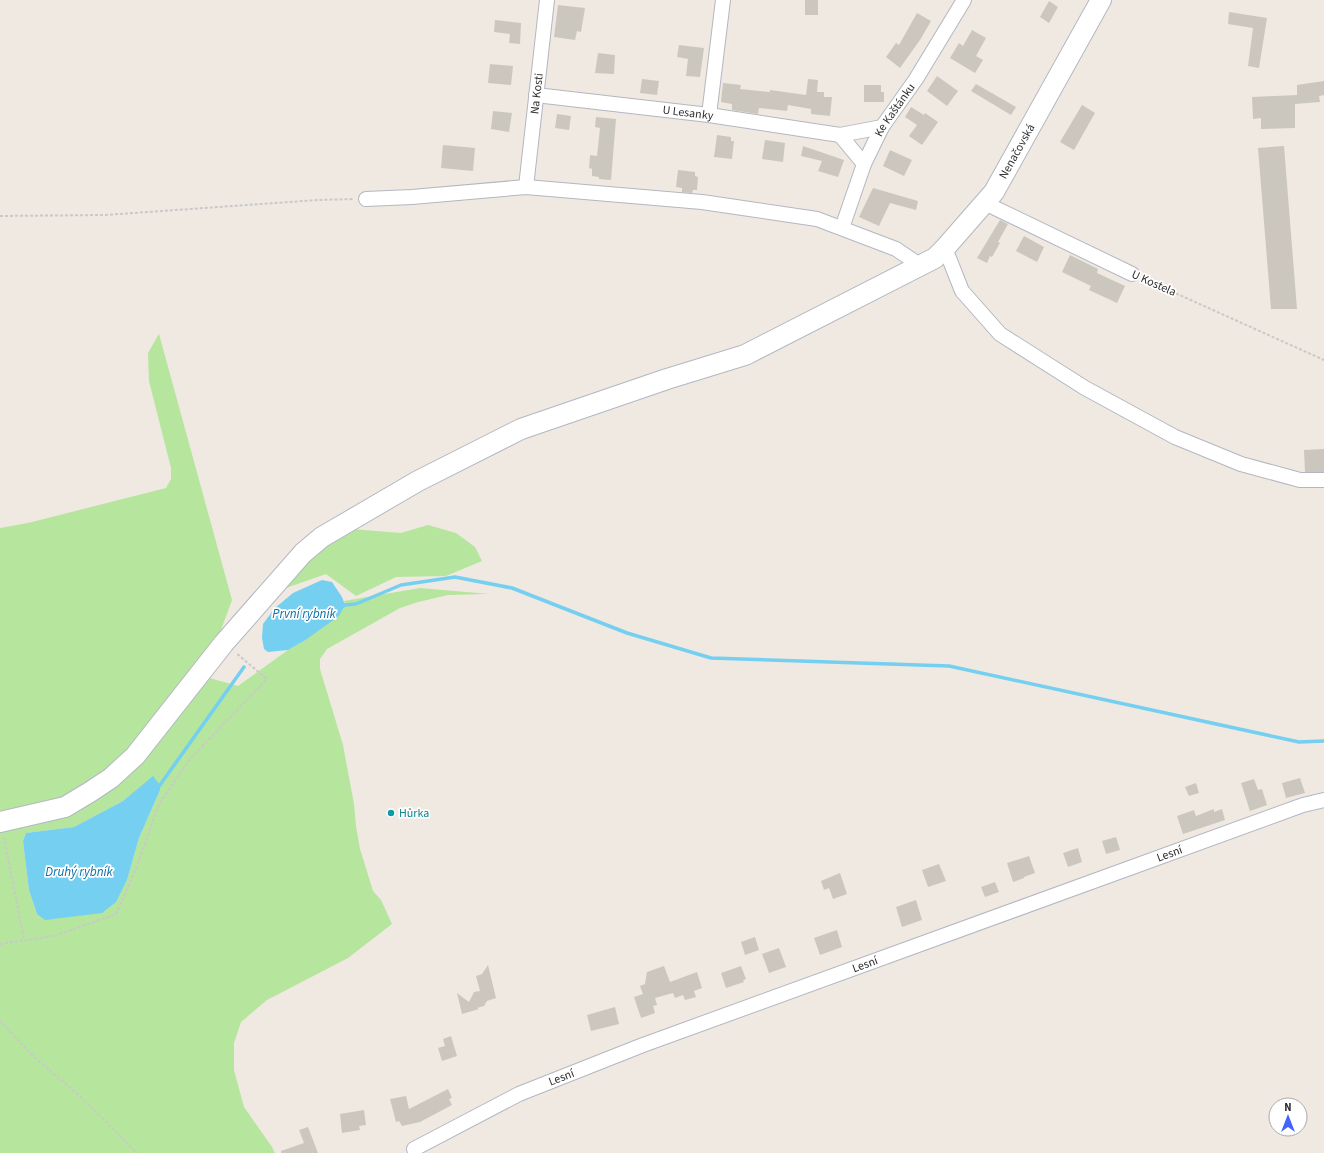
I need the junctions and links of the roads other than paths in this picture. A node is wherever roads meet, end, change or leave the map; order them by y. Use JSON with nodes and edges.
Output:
{"nodes":[{"id":1,"x":547,"y":0,"type":"edge"},
{"id":2,"x":723,"y":0,"type":"edge"},
{"id":3,"x":964,"y":0,"type":"edge"},
{"id":4,"x":1101,"y":0,"type":"edge"},
{"id":5,"x":536,"y":95,"type":"junction"},
{"id":6,"x":710,"y":115,"type":"junction"},
{"id":7,"x":882,"y":127,"type":"junction"},
{"id":8,"x":840,"y":135,"type":"junction"},
{"id":9,"x":864,"y":164,"type":"junction"},
{"id":10,"x":526,"y":187,"type":"junction"},
{"id":11,"x":366,"y":199,"type":"road end"},
{"id":12,"x":988,"y":200,"type":"junction"},
{"id":13,"x":842,"y":228,"type":"junction"},
{"id":14,"x":945,"y":248,"type":"junction"},
{"id":15,"x":921,"y":266,"type":"junction"},
{"id":16,"x":1132,"y":274,"type":"road end"},
{"id":17,"x":1324,"y":480,"type":"edge"},
{"id":18,"x":1324,"y":800,"type":"edge"},
{"id":19,"x":0,"y":822,"type":"edge"},
{"id":20,"x":414,"y":1149,"type":"dead end"}],
"edges":[{"from":1,"to":5,"type":"street","name":"Na Kosti"},
{"from":2,"to":6,"type":"street"},
{"from":3,"to":7,"type":"street","name":"Ke Kaštánku"},
{"from":4,"to":12,"type":"street","name":"Nenačovská"},
{"from":5,"to":6,"type":"street","name":"U Lesanky"},
{"from":5,"to":10,"type":"street","name":"Na Kosti"},
{"from":6,"to":8,"type":"street","name":"U Lesanky"},
{"from":7,"to":8,"type":"street","name":"U Lesanky"},
{"from":7,"to":9,"type":"street","name":"Ke Kaštánku"},
{"from":8,"to":9,"type":"street"},
{"from":9,"to":13,"type":"street","name":"Ke Kaštánku"},
{"from":10,"to":11,"type":"street"},
{"from":10,"to":13,"type":"street"},
{"from":12,"to":14,"type":"street","name":"Nenačovská"},
{"from":12,"to":16,"type":"street","name":"U Kostela"},
{"from":13,"to":15,"type":"street"},
{"from":14,"to":15,"type":"street","name":"Nenačovská"},
{"from":14,"to":17,"type":"street"},
{"from":15,"to":19,"type":"street","name":"Nenačovská"},
{"from":18,"to":20,"type":"street","name":"Lesní"}]}
